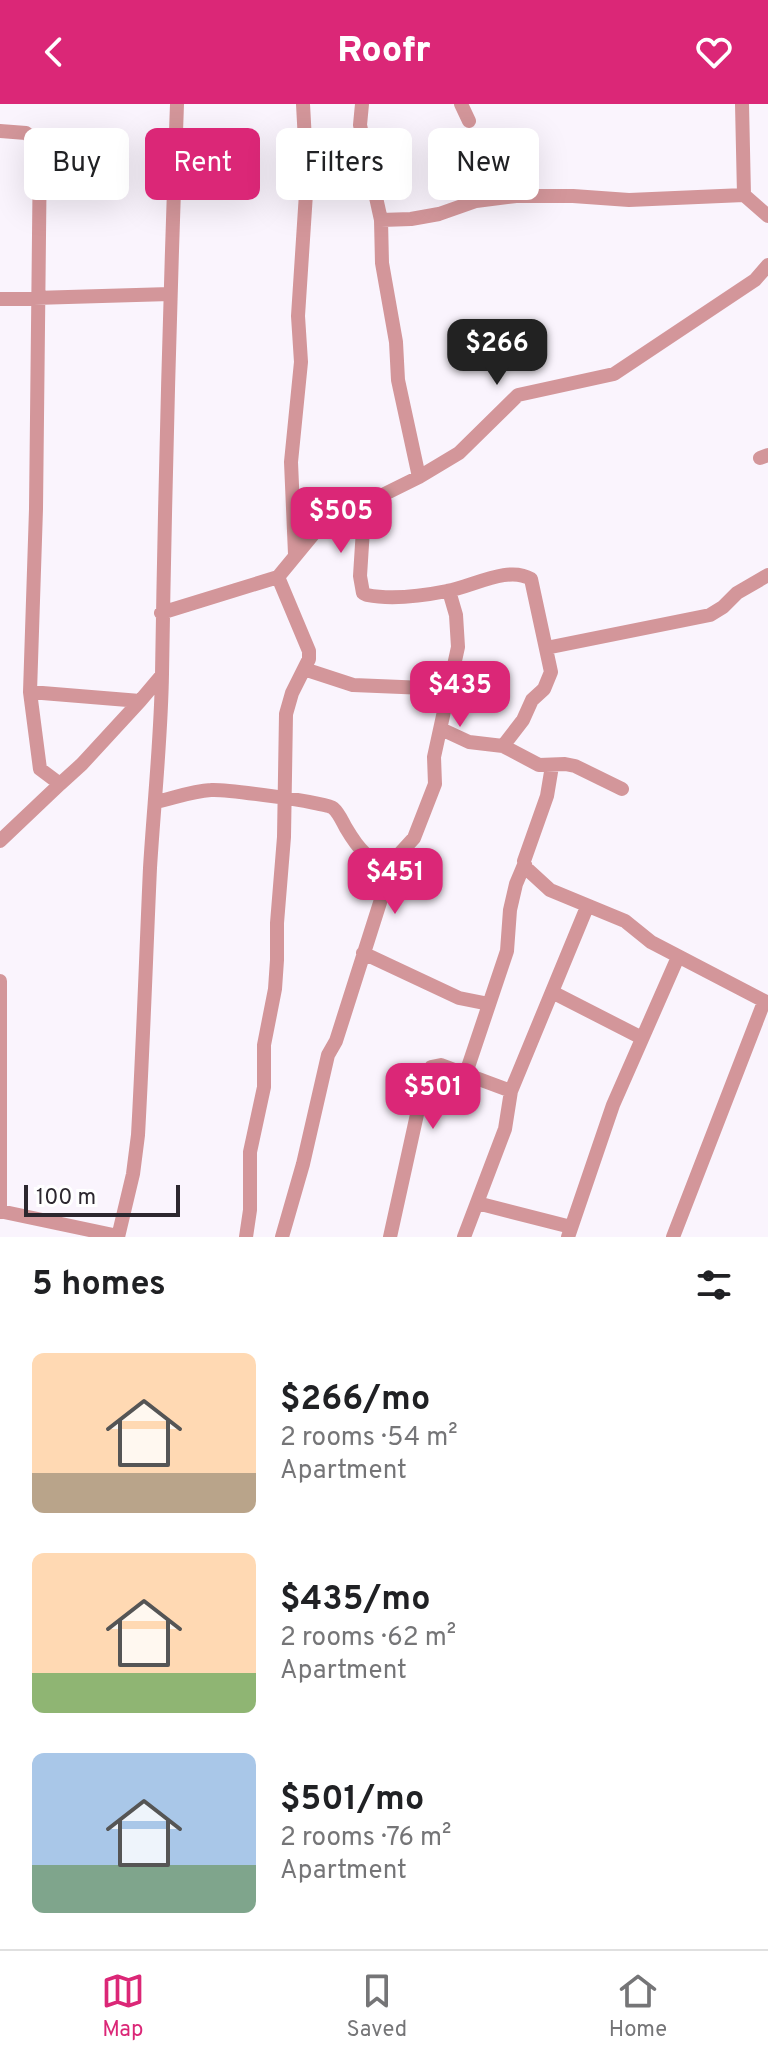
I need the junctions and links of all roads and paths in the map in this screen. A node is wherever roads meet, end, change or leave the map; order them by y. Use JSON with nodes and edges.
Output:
{"nodes":[{"id":1,"x":177,"y":104,"type":"edge"},
{"id":2,"x":303,"y":104,"type":"edge"},
{"id":3,"x":362,"y":104,"type":"edge"},
{"id":4,"x":461,"y":104,"type":"edge"},
{"id":5,"x":742,"y":104,"type":"edge"},
{"id":6,"x":469,"y":121,"type":"dead end"},
{"id":7,"x":0,"y":131,"type":"edge"},
{"id":8,"x":744,"y":195,"type":"junction"},
{"id":9,"x":768,"y":216,"type":"edge"},
{"id":10,"x":381,"y":220,"type":"junction"},
{"id":11,"x":768,"y":265,"type":"edge"},
{"id":12,"x":762,"y":279,"type":"edge"},
{"id":13,"x":170,"y":294,"type":"junction"},
{"id":14,"x":37,"y":298,"type":"junction"},
{"id":15,"x":0,"y":299,"type":"edge"},
{"id":16,"x":419,"y":477,"type":"junction"},
{"id":17,"x":357,"y":507,"type":"junction"},
{"id":18,"x":295,"y":554,"type":"junction"},
{"id":19,"x":768,"y":575,"type":"edge"},
{"id":20,"x":278,"y":577,"type":"junction"},
{"id":21,"x":449,"y":591,"type":"junction"},
{"id":22,"x":161,"y":613,"type":"junction"},
{"id":23,"x":546,"y":648,"type":"junction"},
{"id":24,"x":304,"y":669,"type":"junction"},
{"id":25,"x":162,"y":675,"type":"junction"},
{"id":26,"x":450,"y":689,"type":"junction"},
{"id":27,"x":30,"y":692,"type":"junction"},
{"id":28,"x":140,"y":701,"type":"junction"},
{"id":29,"x":441,"y":729,"type":"junction"},
{"id":30,"x":503,"y":746,"type":"junction"},
{"id":31,"x":552,"y":766,"type":"junction"},
{"id":32,"x":60,"y":784,"type":"junction"},
{"id":33,"x":622,"y":789,"type":"dead end"},
{"id":34,"x":284,"y":800,"type":"junction"},
{"id":35,"x":156,"y":802,"type":"junction"},
{"id":36,"x":0,"y":841,"type":"edge"},
{"id":37,"x":524,"y":865,"type":"junction"},
{"id":38,"x":391,"y":868,"type":"junction"},
{"id":39,"x":587,"y":907,"type":"junction"},
{"id":40,"x":363,"y":953,"type":"junction"},
{"id":41,"x":678,"y":957,"type":"junction"},
{"id":42,"x":0,"y":981,"type":"edge"},
{"id":43,"x":552,"y":992,"type":"junction"},
{"id":44,"x":766,"y":1002,"type":"edge"},
{"id":45,"x":489,"y":1004,"type":"junction"},
{"id":46,"x":642,"y":1038,"type":"junction"},
{"id":47,"x":466,"y":1073,"type":"junction"},
{"id":48,"x":511,"y":1091,"type":"junction"},
{"id":49,"x":477,"y":1203,"type":"junction"},
{"id":50,"x":0,"y":1212,"type":"edge"},
{"id":51,"x":570,"y":1232,"type":"edge"},
{"id":52,"x":118,"y":1237,"type":"edge"},
{"id":53,"x":246,"y":1237,"type":"edge"},
{"id":54,"x":282,"y":1237,"type":"edge"},
{"id":55,"x":390,"y":1237,"type":"edge"},
{"id":56,"x":464,"y":1237,"type":"edge"},
{"id":57,"x":673,"y":1237,"type":"edge"}],
"edges":[{"from":1,"to":13,"type":"street"},
{"from":2,"to":18,"type":"street"},
{"from":3,"to":10,"type":"street"},
{"from":4,"to":6,"type":"street"},
{"from":5,"to":8,"type":"street"},
{"from":7,"to":14,"type":"street"},
{"from":8,"to":9,"type":"street"},
{"from":8,"to":10,"type":"street"},
{"from":10,"to":16,"type":"street"},
{"from":11,"to":12,"type":"street"},
{"from":12,"to":16,"type":"street"},
{"from":13,"to":14,"type":"street"},
{"from":13,"to":22,"type":"street"},
{"from":14,"to":15,"type":"street"},
{"from":14,"to":27,"type":"street"},
{"from":16,"to":17,"type":"street"},
{"from":17,"to":18,"type":"street"},
{"from":17,"to":21,"type":"street"},
{"from":18,"to":20,"type":"street"},
{"from":19,"to":23,"type":"street"},
{"from":20,"to":22,"type":"street"},
{"from":20,"to":24,"type":"street"},
{"from":21,"to":23,"type":"street"},
{"from":21,"to":26,"type":"street"},
{"from":22,"to":25,"type":"street"},
{"from":23,"to":30,"type":"street"},
{"from":24,"to":26,"type":"street"},
{"from":24,"to":34,"type":"street"},
{"from":25,"to":28,"type":"street"},
{"from":25,"to":35,"type":"street"},
{"from":26,"to":29,"type":"street"},
{"from":27,"to":28,"type":"street"},
{"from":27,"to":32,"type":"street"},
{"from":28,"to":32,"type":"street"},
{"from":29,"to":30,"type":"street"},
{"from":29,"to":38,"type":"street"},
{"from":30,"to":31,"type":"street"},
{"from":31,"to":33,"type":"street"},
{"from":31,"to":37,"type":"street"},
{"from":32,"to":36,"type":"street"},
{"from":34,"to":35,"type":"street"},
{"from":34,"to":38,"type":"street"},
{"from":34,"to":53,"type":"street"},
{"from":35,"to":52,"type":"street"},
{"from":37,"to":39,"type":"street"},
{"from":37,"to":45,"type":"street"},
{"from":38,"to":40,"type":"street"},
{"from":39,"to":41,"type":"street"},
{"from":39,"to":43,"type":"street"},
{"from":40,"to":45,"type":"street"},
{"from":40,"to":54,"type":"street"},
{"from":41,"to":44,"type":"street"},
{"from":41,"to":46,"type":"street"},
{"from":42,"to":50,"type":"street"},
{"from":43,"to":46,"type":"street"},
{"from":43,"to":48,"type":"street"},
{"from":44,"to":57,"type":"street"},
{"from":45,"to":47,"type":"street"},
{"from":46,"to":51,"type":"street"},
{"from":47,"to":48,"type":"street"},
{"from":47,"to":55,"type":"street"},
{"from":48,"to":49,"type":"street"},
{"from":49,"to":51,"type":"street"},
{"from":49,"to":56,"type":"street"},
{"from":50,"to":52,"type":"street"}]}
